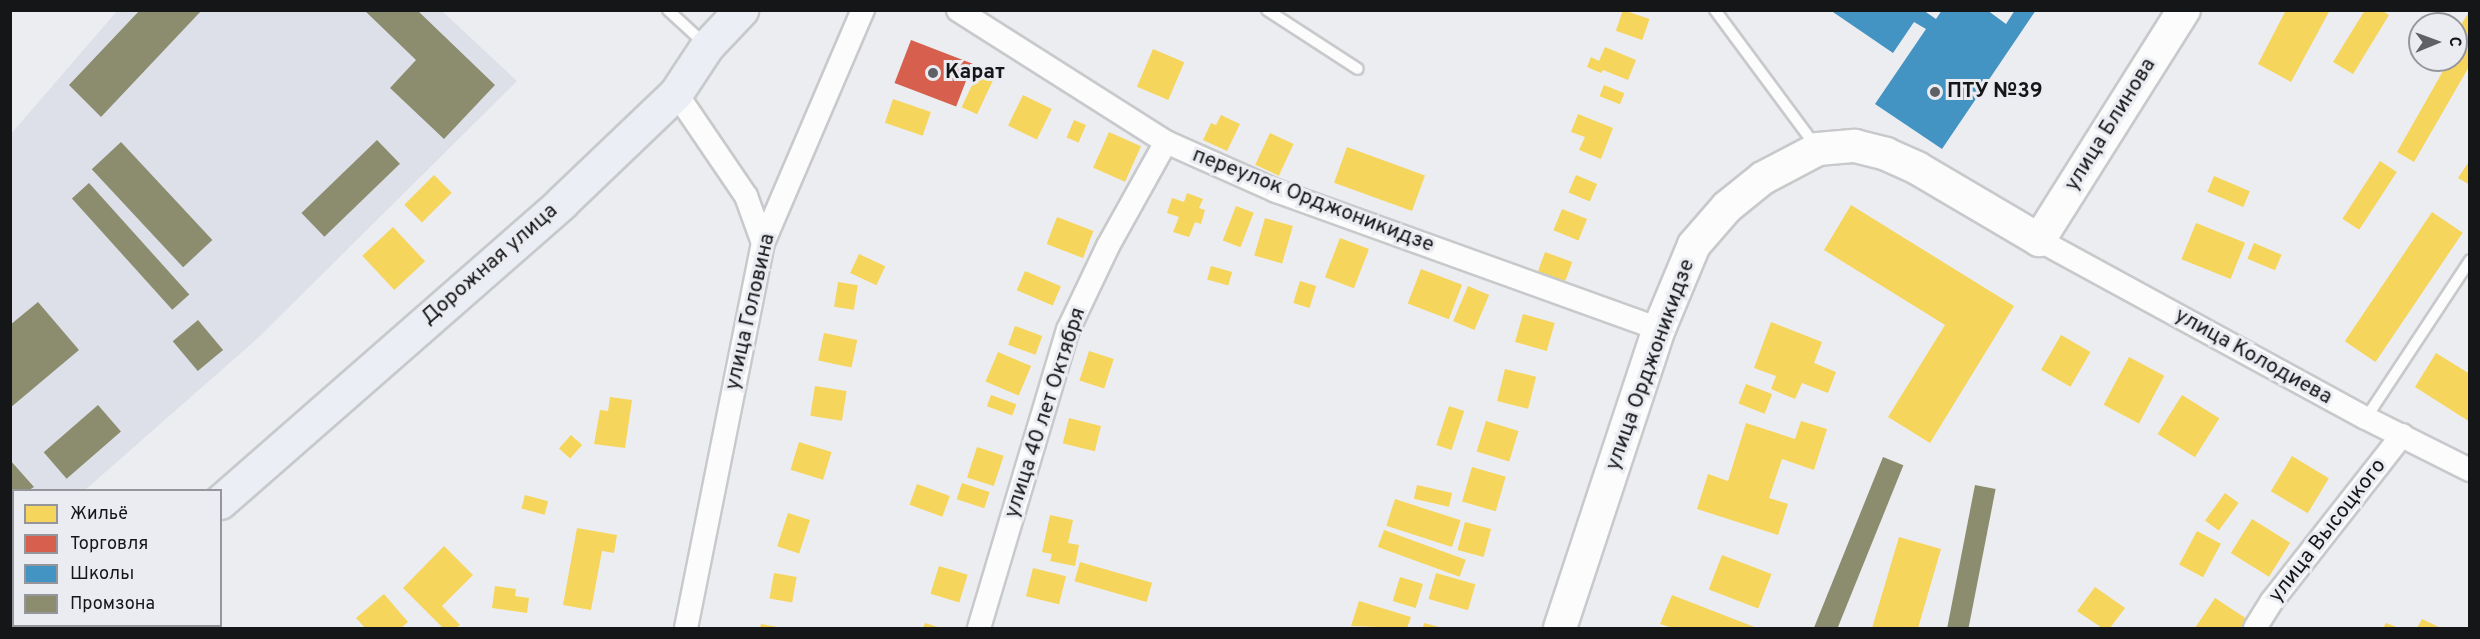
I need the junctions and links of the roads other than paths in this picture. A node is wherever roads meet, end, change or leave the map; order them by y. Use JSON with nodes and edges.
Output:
{"nodes":[{"id":1,"x":668,"y":10,"type":"edge"},
{"id":2,"x":741,"y":10,"type":"edge"},
{"id":3,"x":863,"y":10,"type":"edge"},
{"id":4,"x":958,"y":10,"type":"edge"},
{"id":5,"x":1267,"y":10,"type":"edge"},
{"id":6,"x":1715,"y":10,"type":"edge"},
{"id":7,"x":2184,"y":10,"type":"edge"},
{"id":8,"x":707,"y":46,"type":"junction"},
{"id":9,"x":1358,"y":69,"type":"dead end"},
{"id":10,"x":676,"y":93,"type":"junction"},
{"id":11,"x":1166,"y":142,"type":"junction"},
{"id":12,"x":1818,"y":150,"type":"junction"},
{"id":13,"x":2039,"y":240,"type":"junction"},
{"id":14,"x":763,"y":243,"type":"junction"},
{"id":15,"x":2469,"y":260,"type":"edge"},
{"id":16,"x":1659,"y":329,"type":"junction"},
{"id":17,"x":2366,"y":418,"type":"junction"},
{"id":18,"x":2402,"y":435,"type":"junction"},
{"id":19,"x":2469,"y":470,"type":"edge"},
{"id":20,"x":222,"y":500,"type":"edge"},
{"id":21,"x":686,"y":628,"type":"edge"},
{"id":22,"x":979,"y":628,"type":"edge"},
{"id":23,"x":1560,"y":628,"type":"edge"},
{"id":24,"x":2255,"y":628,"type":"edge"}],
"edges":[{"from":1,"to":8,"type":"lane"},
{"from":2,"to":8,"type":"main road","name":"Дорожная улица"},
{"from":3,"to":14,"type":"street","name":"улица Головина"},
{"from":4,"to":11,"type":"street","name":"переулок Орджоникидзе"},
{"from":5,"to":9,"type":"lane"},
{"from":6,"to":12,"type":"lane"},
{"from":7,"to":13,"type":"main road","name":"улица Блинова"},
{"from":8,"to":10,"type":"main road","name":"Дорожная улица"},
{"from":10,"to":14,"type":"street"},
{"from":10,"to":20,"type":"main road","name":"Дорожная улица"},
{"from":11,"to":16,"type":"street","name":"переулок Орджоникидзе"},
{"from":11,"to":22,"type":"street","name":"улица 40 лет Октября"},
{"from":12,"to":13,"type":"main road","name":"улица Орджоникидзе"},
{"from":12,"to":16,"type":"main road","name":"улица Орджоникидзе"},
{"from":13,"to":17,"type":"street","name":"улица Колодиева"},
{"from":14,"to":21,"type":"street","name":"улица Головина"},
{"from":15,"to":17,"type":"lane"},
{"from":16,"to":23,"type":"main road","name":"улица Орджоникидзе"},
{"from":17,"to":18,"type":"street","name":"улица Колодиева"},
{"from":18,"to":19,"type":"street","name":"улица Колодиева"},
{"from":18,"to":24,"type":"street","name":"улица Высоцкого"}]}
